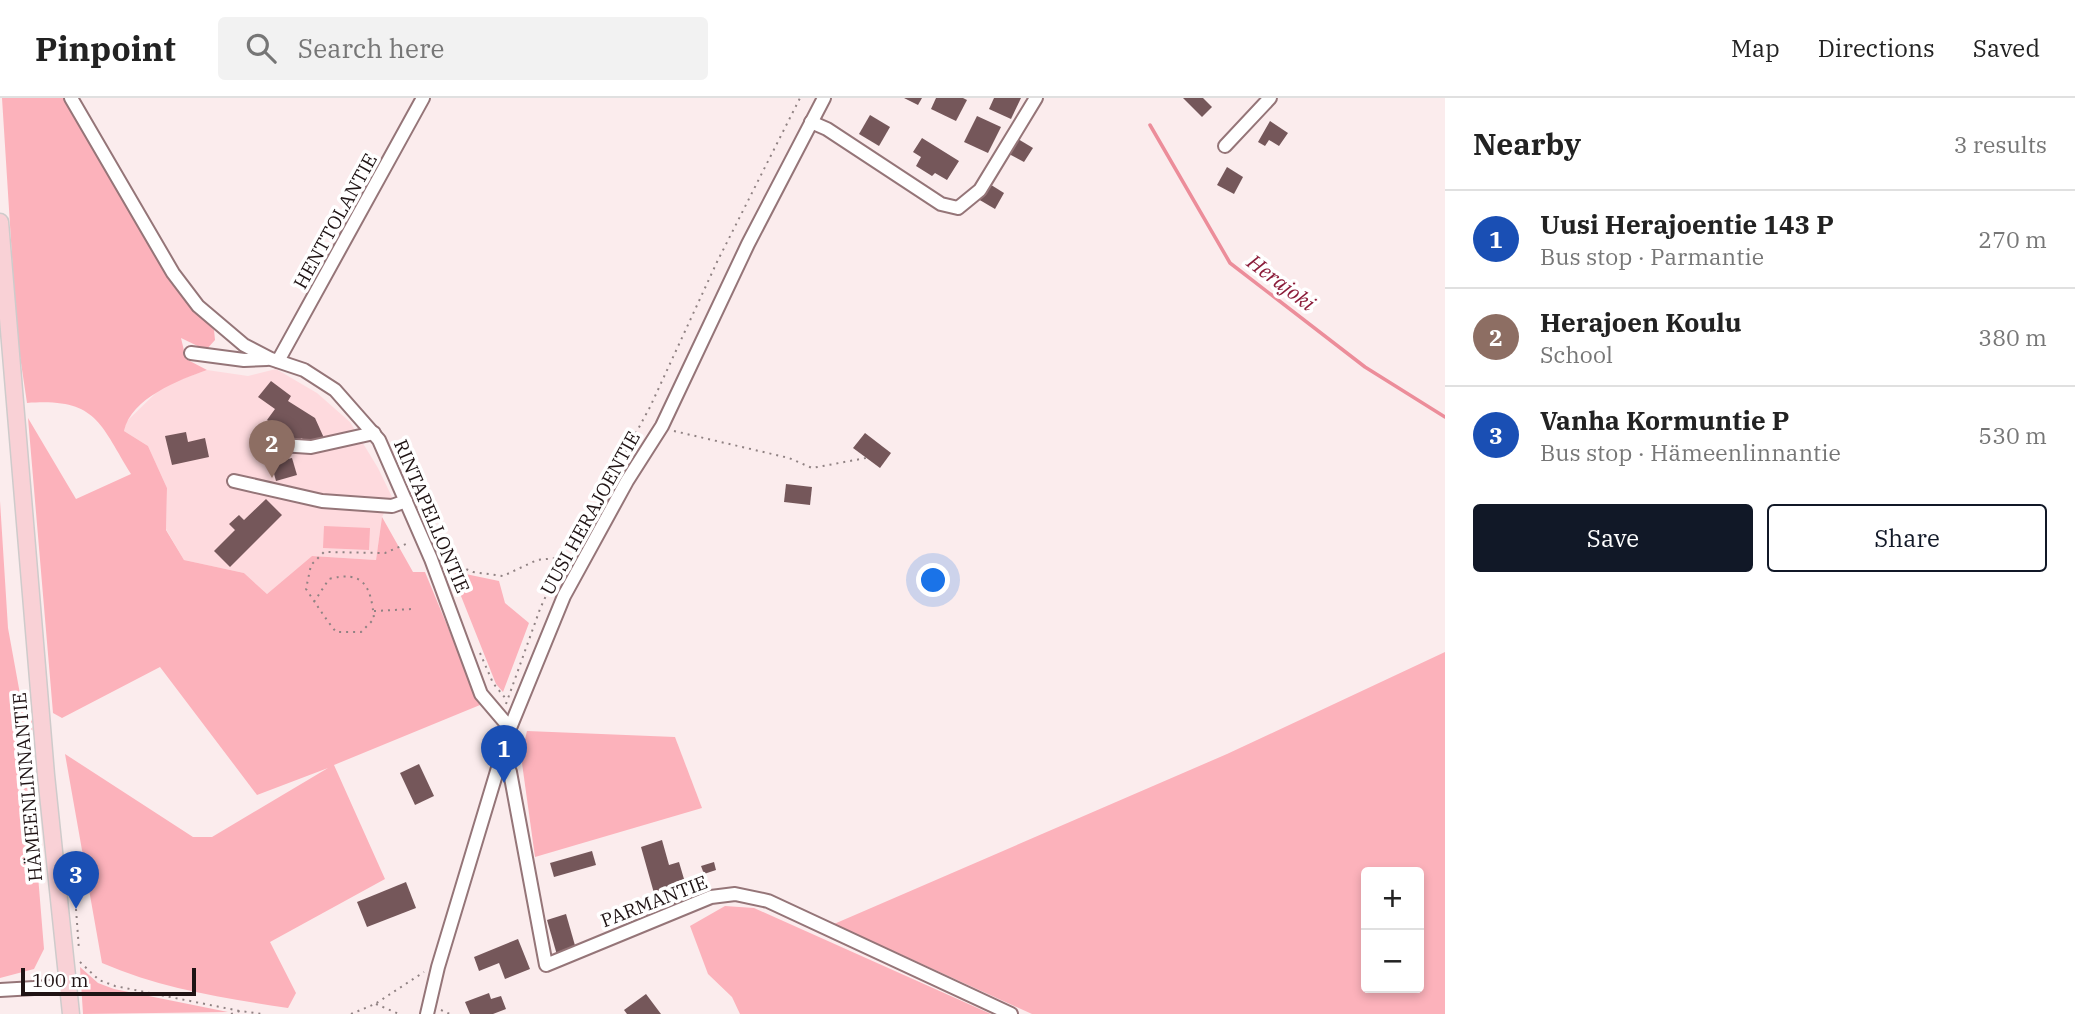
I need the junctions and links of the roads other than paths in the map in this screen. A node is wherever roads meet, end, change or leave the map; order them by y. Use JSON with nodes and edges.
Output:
{"nodes":[{"id":1,"x":71,"y":98,"type":"edge"},
{"id":2,"x":423,"y":98,"type":"edge"},
{"id":3,"x":824,"y":98,"type":"edge"},
{"id":4,"x":1036,"y":98,"type":"edge"},
{"id":5,"x":1270,"y":98,"type":"edge"},
{"id":6,"x":811,"y":122,"type":"junction"},
{"id":7,"x":1226,"y":146,"type":"dead end"},
{"id":8,"x":0,"y":222,"type":"edge"},
{"id":9,"x":191,"y":353,"type":"dead end"},
{"id":10,"x":275,"y":360,"type":"junction"},
{"id":11,"x":374,"y":433,"type":"junction"},
{"id":12,"x":281,"y":445,"type":"dead end"},
{"id":13,"x":234,"y":481,"type":"dead end"},
{"id":14,"x":406,"y":501,"type":"junction"},
{"id":15,"x":506,"y":724,"type":"junction"},
{"id":16,"x":503,"y":755,"type":"junction"},
{"id":17,"x":68,"y":986,"type":"junction"},
{"id":18,"x":0,"y":990,"type":"edge"},
{"id":19,"x":71,"y":1014,"type":"edge"},
{"id":20,"x":427,"y":1014,"type":"edge"},
{"id":21,"x":1012,"y":1014,"type":"edge"}],
"edges":[{"from":1,"to":10,"type":"street","name":"RINTAPELLONTIE"},
{"from":2,"to":10,"type":"street","name":"HENTTOLANTIE"},
{"from":3,"to":6,"type":"street","name":"UUSI HERAJOENTIE"},
{"from":4,"to":6,"type":"street"},
{"from":5,"to":7,"type":"street"},
{"from":6,"to":15,"type":"street","name":"UUSI HERAJOENTIE"},
{"from":8,"to":17,"type":"main road","name":"HÄMEENLINNANTIE"},
{"from":9,"to":10,"type":"street"},
{"from":10,"to":11,"type":"street","name":"RINTAPELLONTIE"},
{"from":11,"to":12,"type":"street"},
{"from":11,"to":14,"type":"street","name":"RINTAPELLONTIE"},
{"from":13,"to":14,"type":"street"},
{"from":14,"to":15,"type":"street","name":"RINTAPELLONTIE"},
{"from":15,"to":16,"type":"street","name":"UUSI HERAJOENTIE"},
{"from":16,"to":20,"type":"street","name":"UUSI HERAJOENTIE"},
{"from":16,"to":21,"type":"street","name":"PARMANTIE"},
{"from":17,"to":18,"type":"street"},
{"from":17,"to":19,"type":"main road","name":"HÄMEENLINNANTIE"}]}
